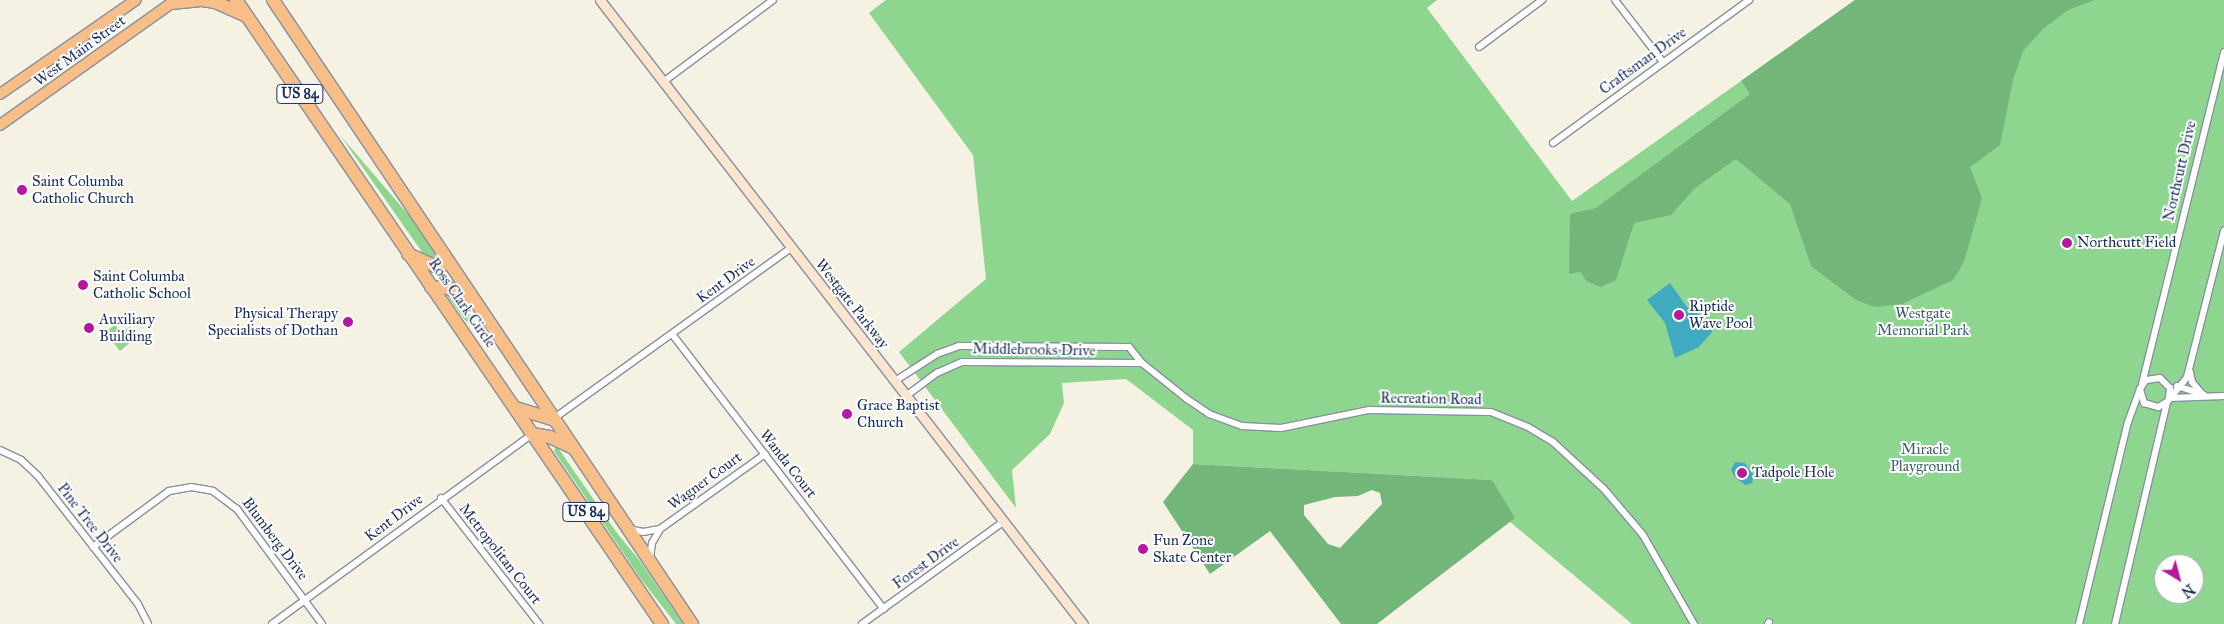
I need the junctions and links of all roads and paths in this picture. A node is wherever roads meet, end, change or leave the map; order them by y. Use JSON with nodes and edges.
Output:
{"nodes":[{"id":1,"x":136,"y":0,"type":"edge"},
{"id":2,"x":201,"y":0,"type":"edge"},
{"id":3,"x":236,"y":0,"type":"edge"},
{"id":4,"x":600,"y":0,"type":"edge"},
{"id":5,"x":772,"y":0,"type":"edge"},
{"id":6,"x":1542,"y":0,"type":"edge"},
{"id":7,"x":1615,"y":0,"type":"edge"},
{"id":8,"x":1749,"y":0,"type":"edge"},
{"id":9,"x":174,"y":2,"type":"edge"},
{"id":10,"x":277,"y":4,"type":"edge"},
{"id":11,"x":248,"y":17,"type":"junction"},
{"id":12,"x":1479,"y":47,"type":"dead end"},
{"id":13,"x":2224,"y":52,"type":"edge"},
{"id":14,"x":1663,"y":62,"type":"junction"},
{"id":15,"x":663,"y":82,"type":"junction"},
{"id":16,"x":0,"y":94,"type":"edge"},
{"id":17,"x":0,"y":126,"type":"edge"},
{"id":18,"x":1553,"y":143,"type":"dead end"},
{"id":19,"x":2224,"y":231,"type":"edge"},
{"id":20,"x":791,"y":248,"type":"junction"},
{"id":21,"x":408,"y":254,"type":"junction"},
{"id":22,"x":450,"y":264,"type":"junction"},
{"id":23,"x":431,"y":287,"type":"junction"},
{"id":24,"x":479,"y":307,"type":"junction"},
{"id":25,"x":672,"y":334,"type":"junction"},
{"id":26,"x":1129,"y":347,"type":"joint"},
{"id":27,"x":1142,"y":363,"type":"junction"},
{"id":28,"x":2190,"y":370,"type":"junction"},
{"id":29,"x":895,"y":381,"type":"junction"},
{"id":30,"x":2168,"y":384,"type":"junction"},
{"id":31,"x":2141,"y":387,"type":"junction"},
{"id":32,"x":2179,"y":387,"type":"junction"},
{"id":33,"x":906,"y":396,"type":"junction"},
{"id":34,"x":2204,"y":396,"type":"junction"},
{"id":35,"x":2224,"y":396,"type":"edge"},
{"id":36,"x":2168,"y":400,"type":"junction"},
{"id":37,"x":516,"y":408,"type":"junction"},
{"id":38,"x":553,"y":419,"type":"junction"},
{"id":39,"x":533,"y":434,"type":"junction"},
{"id":40,"x":573,"y":448,"type":"junction"},
{"id":41,"x":0,"y":450,"type":"edge"},
{"id":42,"x":765,"y":454,"type":"junction"},
{"id":43,"x":441,"y":498,"type":"junction"},
{"id":44,"x":1004,"y":522,"type":"junction"},
{"id":45,"x":628,"y":529,"type":"junction"},
{"id":46,"x":660,"y":529,"type":"junction"},
{"id":47,"x":94,"y":547,"type":"junction"},
{"id":48,"x":649,"y":560,"type":"junction"},
{"id":49,"x":304,"y":600,"type":"junction"},
{"id":50,"x":884,"y":608,"type":"junction"},
{"id":51,"x":148,"y":624,"type":"edge"},
{"id":52,"x":272,"y":624,"type":"edge"},
{"id":53,"x":322,"y":624,"type":"edge"},
{"id":54,"x":539,"y":624,"type":"edge"},
{"id":55,"x":662,"y":624,"type":"edge"},
{"id":56,"x":692,"y":624,"type":"edge"},
{"id":57,"x":862,"y":624,"type":"edge"},
{"id":58,"x":1083,"y":624,"type":"edge"},
{"id":59,"x":1694,"y":624,"type":"edge"},
{"id":60,"x":2079,"y":624,"type":"edge"},
{"id":61,"x":2114,"y":624,"type":"edge"}],
"edges":[{"from":1,"to":16,"type":"main road","name":"West Main Street"},
{"from":2,"to":9,"type":"highway"},
{"from":2,"to":11,"type":"highway"},
{"from":3,"to":11,"type":"highway","name":"Ross Clark Circle","number":"US 84"},
{"from":4,"to":15,"type":"main road","name":"Westgate Parkway"},
{"from":5,"to":15,"type":"street"},
{"from":6,"to":12,"type":"street"},
{"from":7,"to":14,"type":"street"},
{"from":8,"to":14,"type":"street","name":"Craftsman Drive"},
{"from":9,"to":17,"type":"main road","name":"West Main Street"},
{"from":10,"to":22,"type":"highway","name":"Ross Clark Circle","number":"US 84"},
{"from":11,"to":21,"type":"highway","name":"Ross Clark Circle","number":"US 84"},
{"from":13,"to":31,"type":"street","name":"Northcutt Drive"},
{"from":14,"to":18,"type":"street","name":"Craftsman Drive"},
{"from":15,"to":20,"type":"main road","name":"Westgate Parkway"},
{"from":19,"to":28,"type":"street"},
{"from":20,"to":25,"type":"street","name":"Kent Drive"},
{"from":20,"to":29,"type":"main road","name":"Westgate Parkway"},
{"from":21,"to":22,"type":"highway"},
{"from":21,"to":23,"type":"highway","name":"Ross Clark Circle","number":"US 84"},
{"from":22,"to":24,"type":"highway","name":"Ross Clark Circle","number":"US 84"},
{"from":23,"to":24,"type":"highway"},
{"from":23,"to":37,"type":"highway","name":"Ross Clark Circle","number":"US 84"},
{"from":24,"to":38,"type":"highway","name":"Ross Clark Circle","number":"US 84"},
{"from":25,"to":38,"type":"street","name":"Kent Drive"},
{"from":25,"to":42,"type":"street","name":"Wanda Court"},
{"from":26,"to":27,"type":"street","name":"Recreation Road"},
{"from":26,"to":29,"type":"street","name":"Middlebrooks Drive"},
{"from":27,"to":33,"type":"street","name":"Middlebrooks Drive"},
{"from":27,"to":59,"type":"street","name":"Recreation Road"},
{"from":28,"to":32,"type":"street"},
{"from":28,"to":34,"type":"street"},
{"from":29,"to":33,"type":"main road","name":"Westgate Parkway"},
{"from":30,"to":31,"type":"street"},
{"from":30,"to":32,"type":"street"},
{"from":30,"to":36,"type":"street"},
{"from":31,"to":36,"type":"street"},
{"from":31,"to":60,"type":"street","name":"Northcutt Drive"},
{"from":32,"to":34,"type":"street"},
{"from":32,"to":36,"type":"street"},
{"from":33,"to":44,"type":"main road","name":"Westgate Parkway"},
{"from":34,"to":35,"type":"street"},
{"from":34,"to":36,"type":"street"},
{"from":36,"to":61,"type":"street"},
{"from":37,"to":38,"type":"highway"},
{"from":37,"to":39,"type":"highway","name":"Ross Clark Circle","number":"US 84"},
{"from":38,"to":40,"type":"highway","name":"Ross Clark Circle","number":"US 84"},
{"from":39,"to":40,"type":"highway"},
{"from":39,"to":43,"type":"street","name":"Kent Drive"},
{"from":39,"to":55,"type":"highway","name":"Ross Clark Circle","number":"US 84"},
{"from":40,"to":45,"type":"highway","name":"Ross Clark Circle","number":"US 84"},
{"from":41,"to":47,"type":"street","name":"Pine Tree Drive"},
{"from":42,"to":46,"type":"street","name":"Wagner Court"},
{"from":42,"to":50,"type":"street","name":"Wanda Court"},
{"from":43,"to":49,"type":"street","name":"Kent Drive"},
{"from":43,"to":54,"type":"street","name":"Metropolitan Court"},
{"from":44,"to":50,"type":"street","name":"Forest Drive"},
{"from":44,"to":58,"type":"main road","name":"Westgate Parkway"},
{"from":45,"to":46,"type":"street","name":"Wagner Court"},
{"from":45,"to":48,"type":"highway","name":"Ross Clark Circle","number":"US 84"},
{"from":46,"to":48,"type":"street","name":"Wagner Court"},
{"from":47,"to":49,"type":"street","name":"Blumberg Drive"},
{"from":47,"to":51,"type":"street","name":"Pine Tree Drive"},
{"from":48,"to":56,"type":"highway","name":"Ross Clark Circle","number":"US 84"},
{"from":49,"to":52,"type":"street","name":"Kent Drive"},
{"from":49,"to":53,"type":"street","name":"Blumberg Drive"},
{"from":50,"to":57,"type":"street","name":"Forest Drive"}]}
